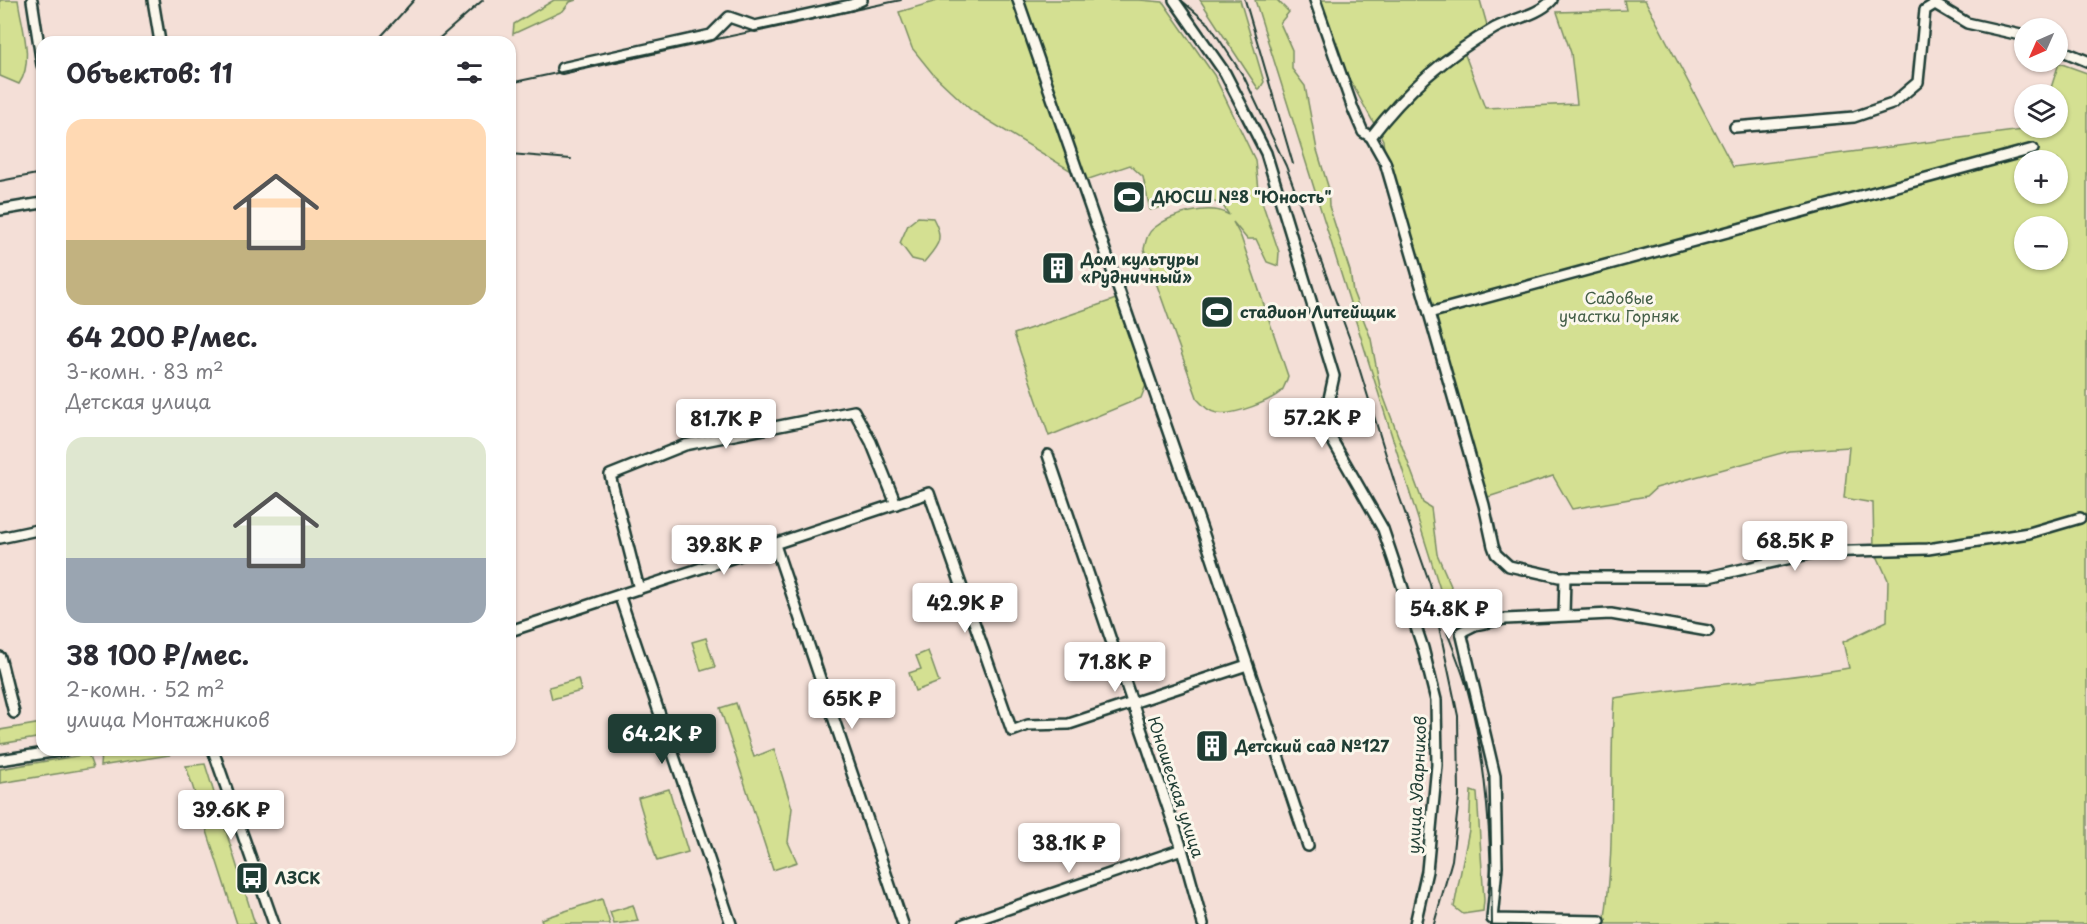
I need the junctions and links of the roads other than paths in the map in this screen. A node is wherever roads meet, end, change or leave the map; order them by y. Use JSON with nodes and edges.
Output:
{"nodes":[{"id":1,"x":32,"y":0,"type":"edge"},
{"id":2,"x":153,"y":0,"type":"edge"},
{"id":3,"x":862,"y":0,"type":"edge"},
{"id":4,"x":1018,"y":0,"type":"edge"},
{"id":5,"x":1174,"y":0,"type":"edge"},
{"id":6,"x":1315,"y":0,"type":"edge"},
{"id":7,"x":1552,"y":0,"type":"edge"},
{"id":8,"x":2014,"y":34,"type":"edge"},
{"id":9,"x":38,"y":36,"type":"edge"},
{"id":10,"x":159,"y":36,"type":"edge"},
{"id":11,"x":2068,"y":53,"type":"edge"},
{"id":12,"x":2087,"y":61,"type":"edge"},
{"id":13,"x":561,"y":68,"type":"dead end"},
{"id":14,"x":1736,"y":127,"type":"dead end"},
{"id":15,"x":1371,"y":137,"type":"junction"},
{"id":16,"x":2033,"y":149,"type":"dead end"},
{"id":17,"x":36,"y":204,"type":"edge"},
{"id":18,"x":0,"y":210,"type":"edge"},
{"id":19,"x":1428,"y":314,"type":"junction"},
{"id":20,"x":1048,"y":455,"type":"dead end"},
{"id":21,"x":896,"y":504,"type":"junction"},
{"id":22,"x":2080,"y":518,"type":"dead end"},
{"id":23,"x":36,"y":530,"type":"edge"},
{"id":24,"x":0,"y":538,"type":"edge"},
{"id":25,"x":775,"y":545,"type":"junction"},
{"id":26,"x":1565,"y":578,"type":"junction"},
{"id":27,"x":639,"y":589,"type":"junction"},
{"id":28,"x":620,"y":597,"type":"junction"},
{"id":29,"x":1564,"y":615,"type":"junction"},
{"id":30,"x":516,"y":629,"type":"edge"},
{"id":31,"x":1708,"y":631,"type":"dead end"},
{"id":32,"x":0,"y":657,"type":"edge"},
{"id":33,"x":1247,"y":664,"type":"junction"},
{"id":34,"x":1133,"y":703,"type":"junction"},
{"id":35,"x":14,"y":712,"type":"dead end"},
{"id":36,"x":36,"y":754,"type":"edge"},
{"id":37,"x":215,"y":756,"type":"edge"},
{"id":38,"x":0,"y":760,"type":"edge"},
{"id":39,"x":1308,"y":846,"type":"dead end"},
{"id":40,"x":1182,"y":849,"type":"junction"},
{"id":41,"x":1600,"y":921,"type":"dead end"},
{"id":42,"x":274,"y":924,"type":"edge"},
{"id":43,"x":731,"y":924,"type":"edge"},
{"id":44,"x":903,"y":924,"type":"edge"},
{"id":45,"x":964,"y":924,"type":"edge"},
{"id":46,"x":1203,"y":924,"type":"edge"},
{"id":47,"x":1415,"y":924,"type":"edge"}],
"edges":[{"from":1,"to":9,"type":"street"},
{"from":2,"to":10,"type":"street"},
{"from":3,"to":13,"type":"street"},
{"from":4,"to":33,"type":"street"},
{"from":5,"to":47,"type":"street","name":"улица Ударников"},
{"from":6,"to":15,"type":"street"},
{"from":7,"to":15,"type":"street"},
{"from":8,"to":14,"type":"street"},
{"from":11,"to":12,"type":"street"},
{"from":15,"to":19,"type":"street"},
{"from":16,"to":19,"type":"street"},
{"from":17,"to":18,"type":"street"},
{"from":19,"to":26,"type":"street"},
{"from":20,"to":34,"type":"street","name":"Юношеская улица"},
{"from":21,"to":25,"type":"street"},
{"from":21,"to":27,"type":"street"},
{"from":21,"to":34,"type":"street"},
{"from":22,"to":26,"type":"street"},
{"from":23,"to":24,"type":"street"},
{"from":25,"to":27,"type":"street"},
{"from":25,"to":44,"type":"street"},
{"from":26,"to":29,"type":"street"},
{"from":27,"to":28,"type":"street"},
{"from":28,"to":30,"type":"street"},
{"from":28,"to":43,"type":"street"},
{"from":29,"to":31,"type":"street"},
{"from":29,"to":41,"type":"street"},
{"from":32,"to":35,"type":"street"},
{"from":33,"to":34,"type":"street"},
{"from":33,"to":39,"type":"street"},
{"from":34,"to":40,"type":"street","name":"Юношеская улица"},
{"from":36,"to":38,"type":"street"},
{"from":37,"to":42,"type":"street"},
{"from":40,"to":45,"type":"street"},
{"from":40,"to":46,"type":"street","name":"Юношеская улица"}]}
